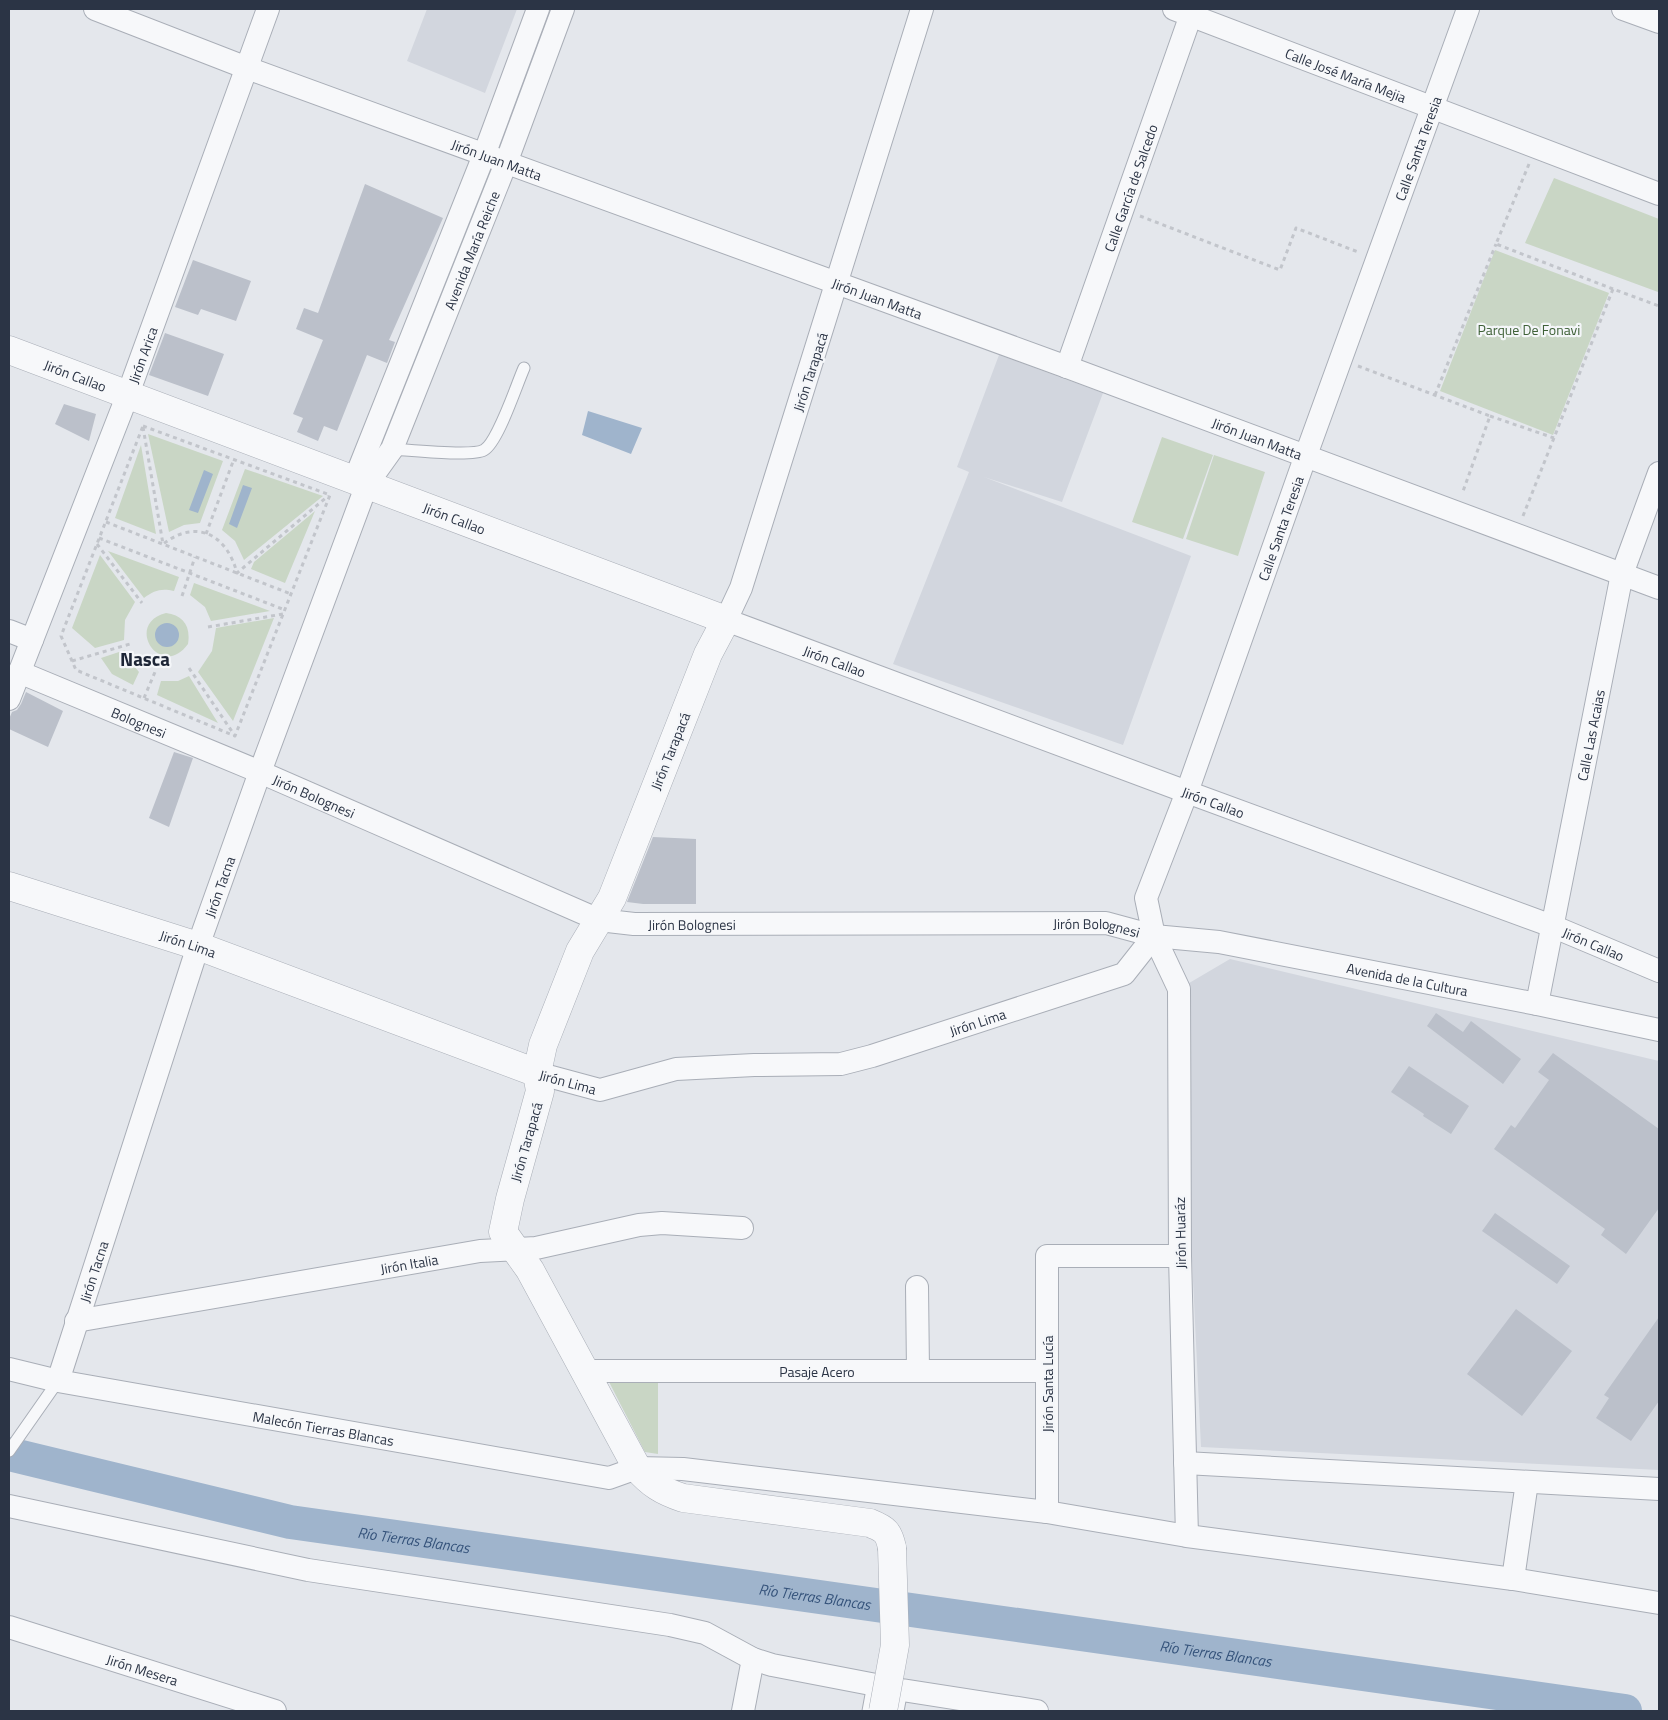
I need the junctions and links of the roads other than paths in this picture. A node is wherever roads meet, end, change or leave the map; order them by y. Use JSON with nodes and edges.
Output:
{"nodes":[{"id":1,"x":95,"y":9,"type":"edge"},
{"id":2,"x":268,"y":9,"type":"edge"},
{"id":3,"x":538,"y":9,"type":"edge"},
{"id":4,"x":563,"y":9,"type":"edge"},
{"id":5,"x":922,"y":9,"type":"edge"},
{"id":6,"x":1468,"y":9,"type":"edge"},
{"id":7,"x":1623,"y":9,"type":"edge"},
{"id":8,"x":1186,"y":11,"type":"edge"},
{"id":9,"x":1659,"y":22,"type":"edge"},
{"id":10,"x":247,"y":68,"type":"junction"},
{"id":11,"x":1433,"y":108,"type":"junction"},
{"id":12,"x":484,"y":155,"type":"junction"},
{"id":13,"x":506,"y":163,"type":"junction"},
{"id":14,"x":1659,"y":194,"type":"edge"},
{"id":15,"x":838,"y":283,"type":"junction"},
{"id":16,"x":9,"y":350,"type":"edge"},
{"id":17,"x":1067,"y":367,"type":"junction"},
{"id":18,"x":524,"y":368,"type":"dead end"},
{"id":19,"x":128,"y":394,"type":"junction"},
{"id":20,"x":392,"y":449,"type":"junction"},
{"id":21,"x":1306,"y":455,"type":"junction"},
{"id":22,"x":1659,"y":473,"type":"edge"},
{"id":23,"x":361,"y":482,"type":"junction"},
{"id":24,"x":1622,"y":574,"type":"junction"},
{"id":25,"x":1659,"y":588,"type":"edge"},
{"id":26,"x":726,"y":620,"type":"junction"},
{"id":27,"x":9,"y":631,"type":"edge"},
{"id":28,"x":32,"y":640,"type":"junction"},
{"id":29,"x":19,"y":672,"type":"junction"},
{"id":30,"x":9,"y":698,"type":"edge"},
{"id":31,"x":260,"y":772,"type":"junction"},
{"id":32,"x":1187,"y":792,"type":"junction"},
{"id":33,"x":9,"y":886,"type":"edge"},
{"id":34,"x":599,"y":920,"type":"junction"},
{"id":35,"x":1552,"y":926,"type":"junction"},
{"id":36,"x":1154,"y":936,"type":"junction"},
{"id":37,"x":198,"y":946,"type":"junction"},
{"id":38,"x":1659,"y":971,"type":"edge"},
{"id":39,"x":1537,"y":1004,"type":"junction"},
{"id":40,"x":1659,"y":1030,"type":"edge"},
{"id":41,"x":537,"y":1073,"type":"junction"},
{"id":42,"x":742,"y":1228,"type":"dead end"},
{"id":43,"x":513,"y":1248,"type":"junction"},
{"id":44,"x":1180,"y":1256,"type":"junction"},
{"id":45,"x":917,"y":1287,"type":"dead end"},
{"id":46,"x":76,"y":1321,"type":"junction"},
{"id":47,"x":9,"y":1369,"type":"edge"},
{"id":48,"x":586,"y":1371,"type":"junction"},
{"id":49,"x":918,"y":1371,"type":"junction"},
{"id":50,"x":1047,"y":1371,"type":"junction"},
{"id":51,"x":58,"y":1381,"type":"junction"},
{"id":52,"x":9,"y":1451,"type":"edge"},
{"id":53,"x":1185,"y":1463,"type":"junction"},
{"id":54,"x":637,"y":1468,"type":"junction"},
{"id":55,"x":1527,"y":1482,"type":"junction"},
{"id":56,"x":1659,"y":1489,"type":"edge"},
{"id":57,"x":9,"y":1506,"type":"edge"},
{"id":58,"x":1048,"y":1512,"type":"junction"},
{"id":59,"x":1187,"y":1536,"type":"junction"},
{"id":60,"x":1513,"y":1578,"type":"junction"},
{"id":61,"x":1659,"y":1602,"type":"edge"},
{"id":62,"x":9,"y":1627,"type":"edge"},
{"id":63,"x":753,"y":1659,"type":"junction"},
{"id":64,"x":873,"y":1684,"type":"junction"},
{"id":65,"x":900,"y":1700,"type":"edge"},
{"id":66,"x":275,"y":1711,"type":"edge"},
{"id":67,"x":743,"y":1711,"type":"edge"},
{"id":68,"x":868,"y":1711,"type":"edge"},
{"id":69,"x":883,"y":1711,"type":"edge"},
{"id":70,"x":1037,"y":1711,"type":"edge"}],
"edges":[{"from":1,"to":10,"type":"street","name":"Jirón Juan Matta"},
{"from":2,"to":10,"type":"street","name":"Jirón Arica"},
{"from":3,"to":12,"type":"street","name":"Avenida María Reiche"},
{"from":4,"to":13,"type":"street","name":"Avenida María Reiche"},
{"from":5,"to":15,"type":"street","name":"Jirón Tarapacá"},
{"from":6,"to":11,"type":"street","name":"Calle Santa Teresia"},
{"from":7,"to":9,"type":"street"},
{"from":8,"to":11,"type":"street","name":"Calle José María Mejia"},
{"from":8,"to":17,"type":"street","name":"Calle García de Salcedo"},
{"from":10,"to":12,"type":"street","name":"Jirón Juan Matta"},
{"from":10,"to":19,"type":"street","name":"Jirón Arica"},
{"from":11,"to":14,"type":"street","name":"Calle José María Mejia"},
{"from":11,"to":21,"type":"street","name":"Calle Santa Teresia"},
{"from":12,"to":13,"type":"street","name":"Jirón Juan Matta"},
{"from":12,"to":23,"type":"street","name":"Avenida María Reiche"},
{"from":13,"to":15,"type":"street","name":"Jirón Juan Matta"},
{"from":13,"to":20,"type":"street","name":"Avenida María Reiche"},
{"from":15,"to":17,"type":"street","name":"Jirón Juan Matta"},
{"from":15,"to":26,"type":"street","name":"Jirón Tarapacá"},
{"from":16,"to":19,"type":"street","name":"Jirón Callao"},
{"from":17,"to":21,"type":"street","name":"Jirón Juan Matta"},
{"from":18,"to":20,"type":"lane"},
{"from":19,"to":23,"type":"street","name":"Jirón Callao"},
{"from":19,"to":28,"type":"street","name":"Jirón Arica"},
{"from":20,"to":23,"type":"street","name":"Avenida María Reiche"},
{"from":21,"to":24,"type":"street","name":"Jirón Juan Matta"},
{"from":21,"to":32,"type":"street","name":"Calle Santa Teresia"},
{"from":22,"to":24,"type":"street","name":"Calle Las Acaias"},
{"from":23,"to":26,"type":"street","name":"Jirón Callao"},
{"from":23,"to":31,"type":"street","name":"Jirón Tacna"},
{"from":24,"to":25,"type":"street","name":"Jirón Juan Matta"},
{"from":24,"to":35,"type":"street","name":"Calle Las Acaias"},
{"from":26,"to":32,"type":"street","name":"Jirón Callao"},
{"from":26,"to":34,"type":"street","name":"Jirón Tarapacá"},
{"from":27,"to":28,"type":"street"},
{"from":28,"to":29,"type":"street","name":"Jirón Arica"},
{"from":29,"to":30,"type":"street","name":"Jirón Arica"},
{"from":29,"to":31,"type":"street","name":"Bolognesi"},
{"from":31,"to":34,"type":"street","name":"Jirón Bolognesi"},
{"from":31,"to":37,"type":"street","name":"Jirón Tacna"},
{"from":32,"to":35,"type":"street","name":"Jirón Callao"},
{"from":32,"to":36,"type":"street","name":"Calle Santa Teresia"},
{"from":33,"to":37,"type":"street","name":"Jirón Lima"},
{"from":34,"to":36,"type":"street","name":"Jirón Bolognesi"},
{"from":34,"to":41,"type":"street","name":"Jirón Tarapacá"},
{"from":35,"to":38,"type":"street","name":"Jirón Callao"},
{"from":35,"to":39,"type":"street","name":"Calle Las Acaias"},
{"from":36,"to":39,"type":"street","name":"Avenida de la Cultura"},
{"from":36,"to":41,"type":"street","name":"Jirón Lima"},
{"from":36,"to":44,"type":"street","name":"Jirón Huaráz"},
{"from":37,"to":41,"type":"street","name":"Jirón Lima"},
{"from":37,"to":46,"type":"street","name":"Jirón Tacna"},
{"from":39,"to":40,"type":"street","name":"Avenida de la Cultura"},
{"from":41,"to":43,"type":"street","name":"Jirón Tarapacá"},
{"from":42,"to":43,"type":"street","name":"Jirón Italia"},
{"from":43,"to":46,"type":"street","name":"Jirón Italia"},
{"from":43,"to":48,"type":"street","name":"Jirón Tarapacá"},
{"from":44,"to":50,"type":"street","name":"Jirón Santa Lucía"},
{"from":44,"to":53,"type":"street","name":"Jirón Huaráz"},
{"from":45,"to":49,"type":"street"},
{"from":46,"to":51,"type":"street","name":"Jirón Tacna"},
{"from":47,"to":51,"type":"street","name":"Malecón Tierras Blancas"},
{"from":48,"to":49,"type":"street","name":"Pasaje Acero"},
{"from":48,"to":54,"type":"street","name":"Jirón Tarapacá"},
{"from":49,"to":50,"type":"street","name":"Pasaje Acero"},
{"from":50,"to":58,"type":"street","name":"Jirón Santa Lucía"},
{"from":51,"to":52,"type":"lane"},
{"from":51,"to":54,"type":"street","name":"Malecón Tierras Blancas"},
{"from":53,"to":55,"type":"street"},
{"from":53,"to":59,"type":"street","name":"Jirón Huaráz"},
{"from":54,"to":58,"type":"street"},
{"from":54,"to":69,"type":"street","name":"Jirón Tarapacá","bridge":true},
{"from":55,"to":56,"type":"street"},
{"from":55,"to":60,"type":"street"},
{"from":57,"to":63,"type":"street"},
{"from":58,"to":59,"type":"street"},
{"from":59,"to":60,"type":"street"},
{"from":60,"to":61,"type":"street"},
{"from":62,"to":66,"type":"street","name":"Jirón Mesera"},
{"from":63,"to":64,"type":"street"},
{"from":63,"to":67,"type":"street"},
{"from":64,"to":65,"type":"street"},
{"from":64,"to":68,"type":"lane"},
{"from":65,"to":70,"type":"street"}]}
